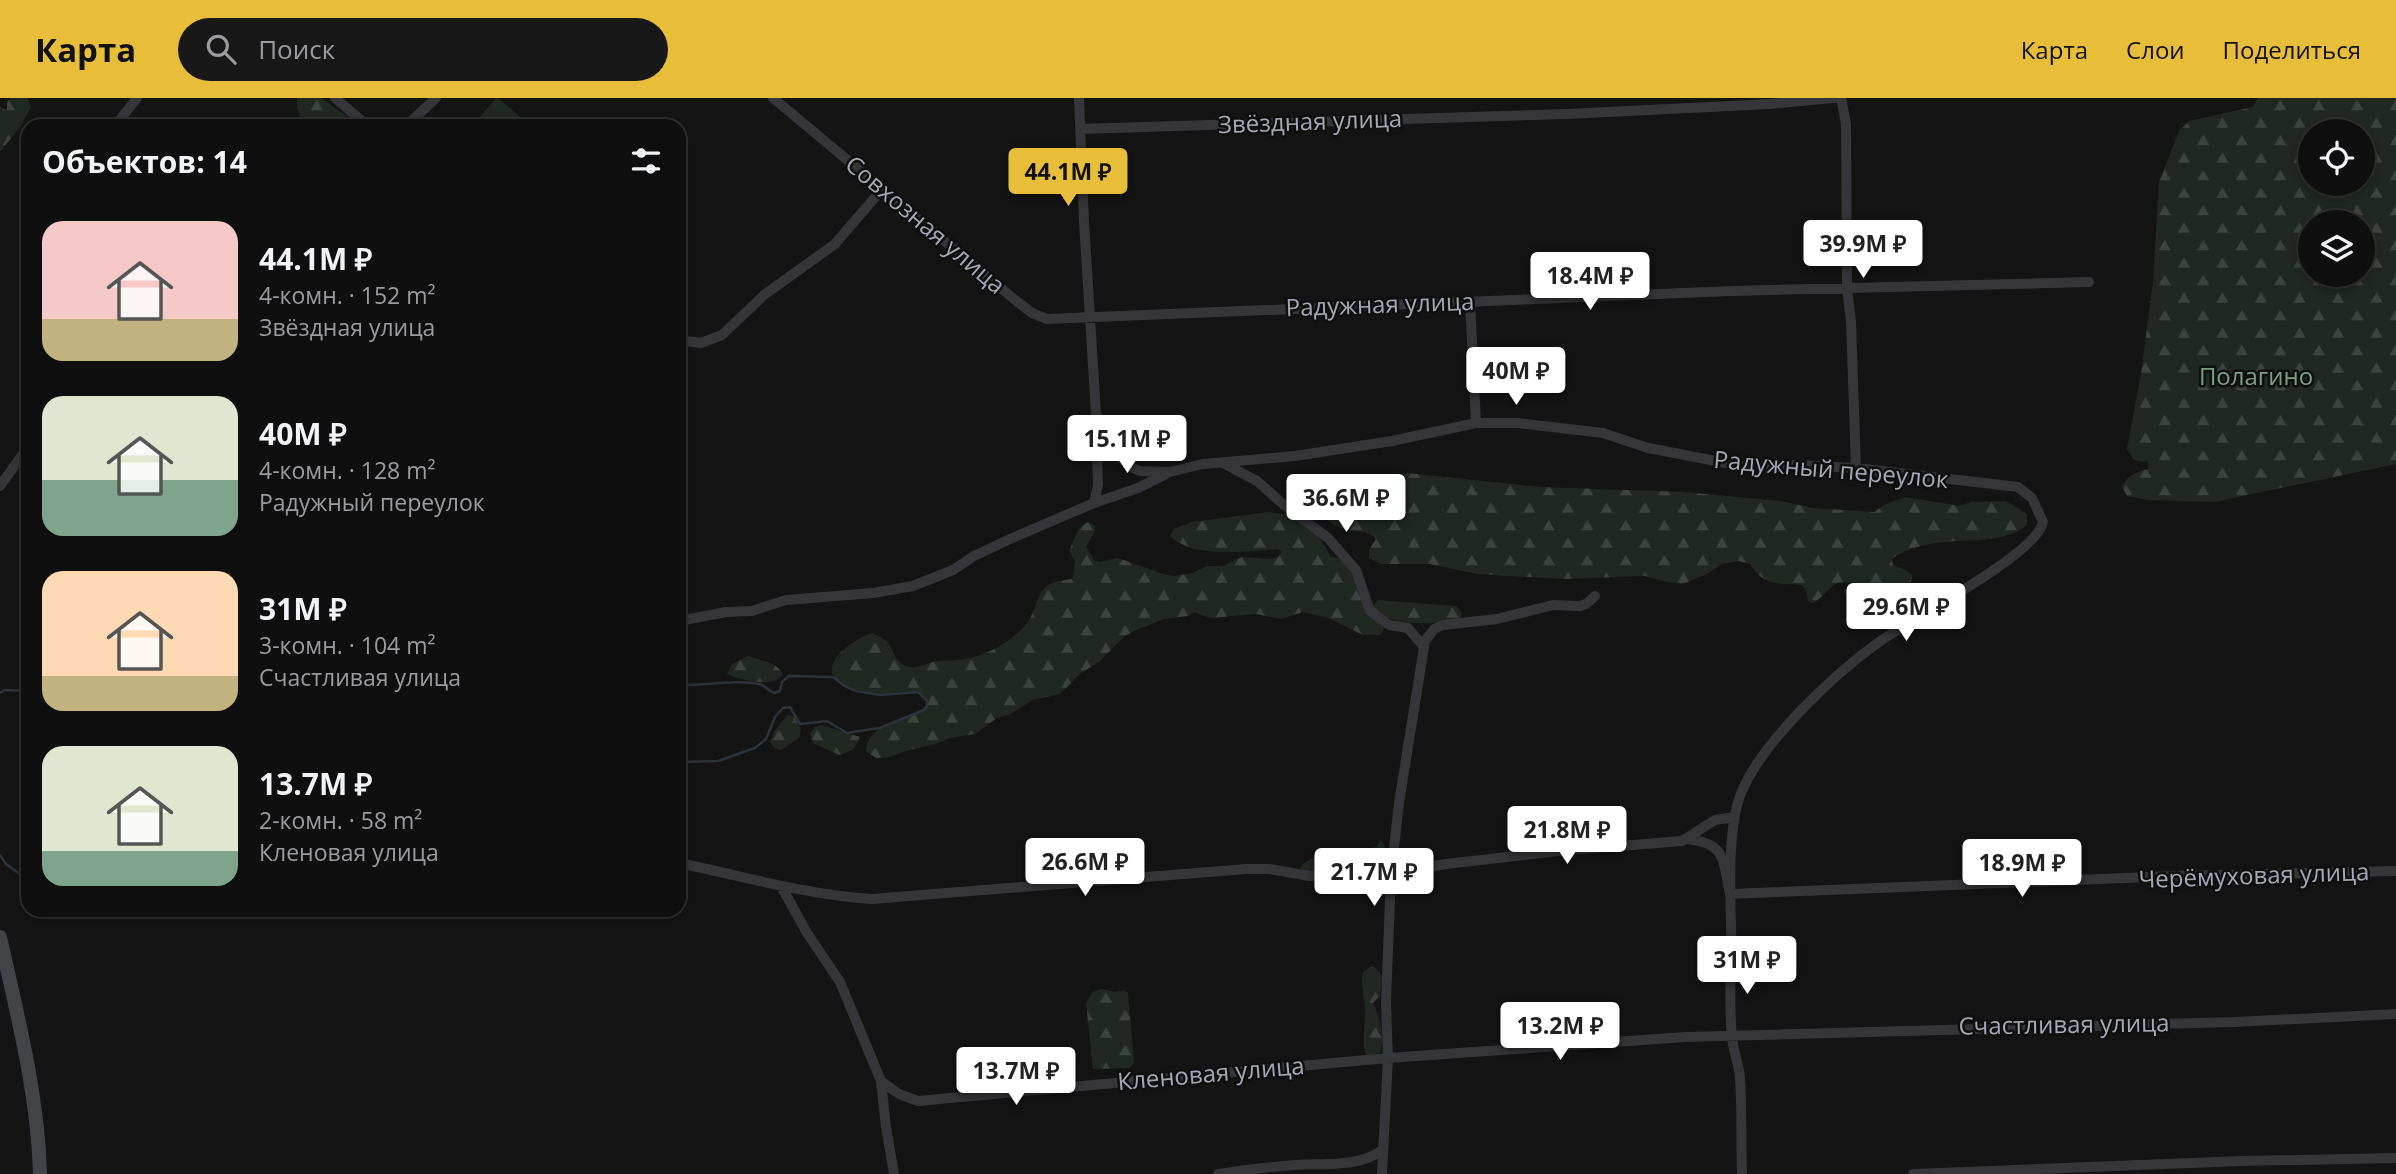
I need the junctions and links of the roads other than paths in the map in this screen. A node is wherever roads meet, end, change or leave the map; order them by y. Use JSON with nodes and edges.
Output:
{"nodes":[{"id":1,"x":137,"y":98,"type":"edge"},
{"id":2,"x":334,"y":98,"type":"edge"},
{"id":3,"x":436,"y":98,"type":"edge"},
{"id":4,"x":773,"y":98,"type":"edge"},
{"id":5,"x":1079,"y":98,"type":"edge"},
{"id":6,"x":1834,"y":98,"type":"edge"},
{"id":7,"x":1841,"y":98,"type":"edge"},
{"id":8,"x":120,"y":119,"type":"edge"},
{"id":9,"x":360,"y":119,"type":"edge"},
{"id":10,"x":413,"y":119,"type":"edge"},
{"id":11,"x":1080,"y":128,"type":"junction"},
{"id":12,"x":883,"y":188,"type":"junction"},
{"id":13,"x":2089,"y":282,"type":"dead end"},
{"id":14,"x":1847,"y":289,"type":"junction"},
{"id":15,"x":1470,"y":301,"type":"junction"},
{"id":16,"x":1090,"y":316,"type":"junction"},
{"id":17,"x":686,"y":341,"type":"edge"},
{"id":18,"x":1096,"y":415,"type":"junction"},
{"id":19,"x":1476,"y":423,"type":"junction"},
{"id":20,"x":21,"y":457,"type":"edge"},
{"id":21,"x":1221,"y":462,"type":"junction"},
{"id":22,"x":1856,"y":468,"type":"junction"},
{"id":23,"x":1169,"y":472,"type":"junction"},
{"id":24,"x":0,"y":486,"type":"edge"},
{"id":25,"x":1094,"y":503,"type":"junction"},
{"id":26,"x":1595,"y":596,"type":"dead end"},
{"id":27,"x":686,"y":620,"type":"edge"},
{"id":28,"x":1423,"y":646,"type":"junction"},
{"id":29,"x":1734,"y":817,"type":"junction"},
{"id":30,"x":1686,"y":839,"type":"junction"},
{"id":31,"x":686,"y":865,"type":"edge"},
{"id":32,"x":2396,"y":871,"type":"edge"},
{"id":33,"x":1391,"y":874,"type":"junction"},
{"id":34,"x":781,"y":886,"type":"junction"},
{"id":35,"x":1730,"y":894,"type":"junction"},
{"id":36,"x":0,"y":937,"type":"edge"},
{"id":37,"x":2396,"y":1014,"type":"edge"},
{"id":38,"x":1732,"y":1036,"type":"junction"},
{"id":39,"x":1388,"y":1058,"type":"junction"},
{"id":40,"x":881,"y":1081,"type":"junction"},
{"id":41,"x":1382,"y":1150,"type":"junction"},
{"id":42,"x":891,"y":1158,"type":"junction"},
{"id":43,"x":2396,"y":1158,"type":"edge"},
{"id":44,"x":40,"y":1174,"type":"edge"},
{"id":45,"x":894,"y":1174,"type":"edge"},
{"id":46,"x":904,"y":1174,"type":"edge"},
{"id":47,"x":1218,"y":1174,"type":"edge"},
{"id":48,"x":1382,"y":1174,"type":"edge"},
{"id":49,"x":1742,"y":1174,"type":"edge"},
{"id":50,"x":1913,"y":1174,"type":"edge"}],
"edges":[{"from":1,"to":8,"type":"street"},
{"from":2,"to":9,"type":"street"},
{"from":3,"to":10,"type":"street"},
{"from":4,"to":12,"type":"street","name":"Совхозная улица"},
{"from":5,"to":11,"type":"street","name":"Радужный переулок"},
{"from":6,"to":11,"type":"street","name":"Звёздная улица"},
{"from":7,"to":14,"type":"street"},
{"from":11,"to":16,"type":"street","name":"Радужный переулок"},
{"from":12,"to":16,"type":"street","name":"Совхозная улица"},
{"from":12,"to":17,"type":"street"},
{"from":13,"to":14,"type":"street","name":"Радужная улица"},
{"from":14,"to":15,"type":"street","name":"Радужная улица"},
{"from":14,"to":22,"type":"street"},
{"from":15,"to":16,"type":"street","name":"Радужная улица"},
{"from":15,"to":19,"type":"street"},
{"from":16,"to":18,"type":"street","name":"Радужный переулок"},
{"from":18,"to":23,"type":"street","name":"Радужный переулок"},
{"from":18,"to":25,"type":"street"},
{"from":19,"to":21,"type":"street","name":"Радужный переулок"},
{"from":19,"to":22,"type":"street","name":"Радужный переулок"},
{"from":20,"to":24,"type":"street"},
{"from":21,"to":23,"type":"street","name":"Радужный переулок"},
{"from":21,"to":28,"type":"street"},
{"from":22,"to":29,"type":"street","name":"Радужный переулок"},
{"from":23,"to":25,"type":"street"},
{"from":25,"to":27,"type":"street"},
{"from":26,"to":28,"type":"street"},
{"from":28,"to":33,"type":"street"},
{"from":29,"to":30,"type":"street"},
{"from":29,"to":35,"type":"street"},
{"from":30,"to":33,"type":"street"},
{"from":30,"to":35,"type":"street"},
{"from":31,"to":34,"type":"street"},
{"from":32,"to":35,"type":"street","name":"Черёмуховая улица"},
{"from":33,"to":34,"type":"street"},
{"from":33,"to":39,"type":"street"},
{"from":34,"to":40,"type":"street"},
{"from":35,"to":38,"type":"street"},
{"from":36,"to":44,"type":"street"},
{"from":37,"to":38,"type":"street","name":"Счастливая улица"},
{"from":38,"to":39,"type":"street","name":"Счастливая улица"},
{"from":38,"to":49,"type":"street"},
{"from":39,"to":40,"type":"street","name":"Кленовая улица"},
{"from":39,"to":41,"type":"street"},
{"from":40,"to":42,"type":"street"},
{"from":41,"to":47,"type":"street"},
{"from":41,"to":48,"type":"street"},
{"from":42,"to":45,"type":"street"},
{"from":42,"to":46,"type":"street"},
{"from":43,"to":50,"type":"street"}]}
